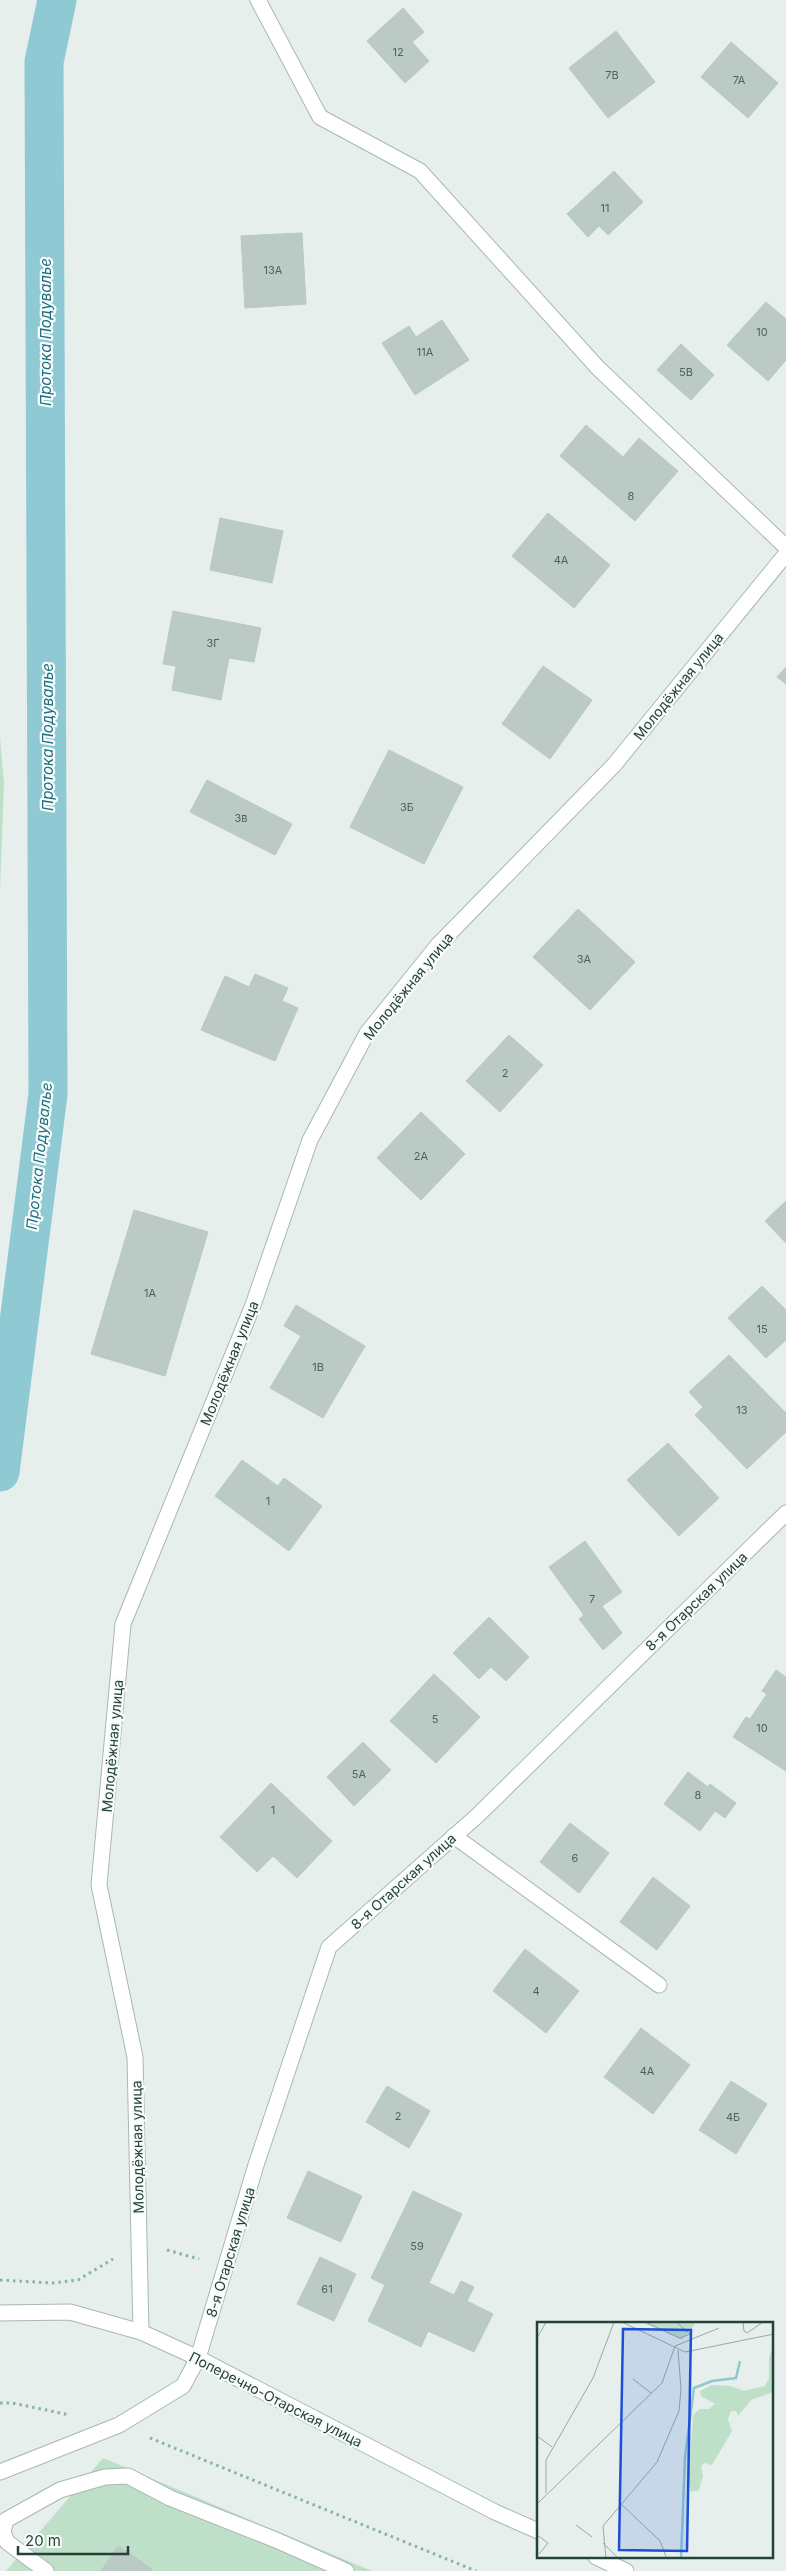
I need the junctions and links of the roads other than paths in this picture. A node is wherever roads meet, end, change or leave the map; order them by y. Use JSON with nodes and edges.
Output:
{"nodes":[{"id":1,"x":258,"y":0,"type":"edge"},
{"id":2,"x":786,"y":547,"type":"edge"},
{"id":3,"x":786,"y":554,"type":"edge"},
{"id":4,"x":786,"y":1513,"type":"edge"},
{"id":5,"x":454,"y":1836,"type":"junction"},
{"id":6,"x":659,"y":1985,"type":"dead end"},
{"id":7,"x":0,"y":2313,"type":"edge"},
{"id":8,"x":141,"y":2332,"type":"junction"},
{"id":9,"x":198,"y":2358,"type":"junction"},
{"id":10,"x":0,"y":2472,"type":"edge"},
{"id":11,"x":537,"y":2531,"type":"edge"},
{"id":12,"x":598,"y":2558,"type":"edge"},
{"id":13,"x":46,"y":2571,"type":"edge"},
{"id":14,"x":346,"y":2571,"type":"edge"},
{"id":15,"x":626,"y":2571,"type":"edge"}],
"edges":[{"from":1,"to":2,"type":"street"},
{"from":3,"to":8,"type":"street","name":"Молодёжная улица"},
{"from":4,"to":5,"type":"street","name":"8-я Отарская улица"},
{"from":5,"to":6,"type":"street"},
{"from":5,"to":9,"type":"street","name":"8-я Отарская улица"},
{"from":7,"to":8,"type":"street","name":"Поперечно-Отарская улица"},
{"from":8,"to":9,"type":"street","name":"Поперечно-Отарская улица"},
{"from":9,"to":10,"type":"street","name":"8-я Отарская улица"},
{"from":9,"to":11,"type":"street","name":"Поперечно-Отарская улица"},
{"from":12,"to":15,"type":"street"},
{"from":13,"to":14,"type":"street"}]}
